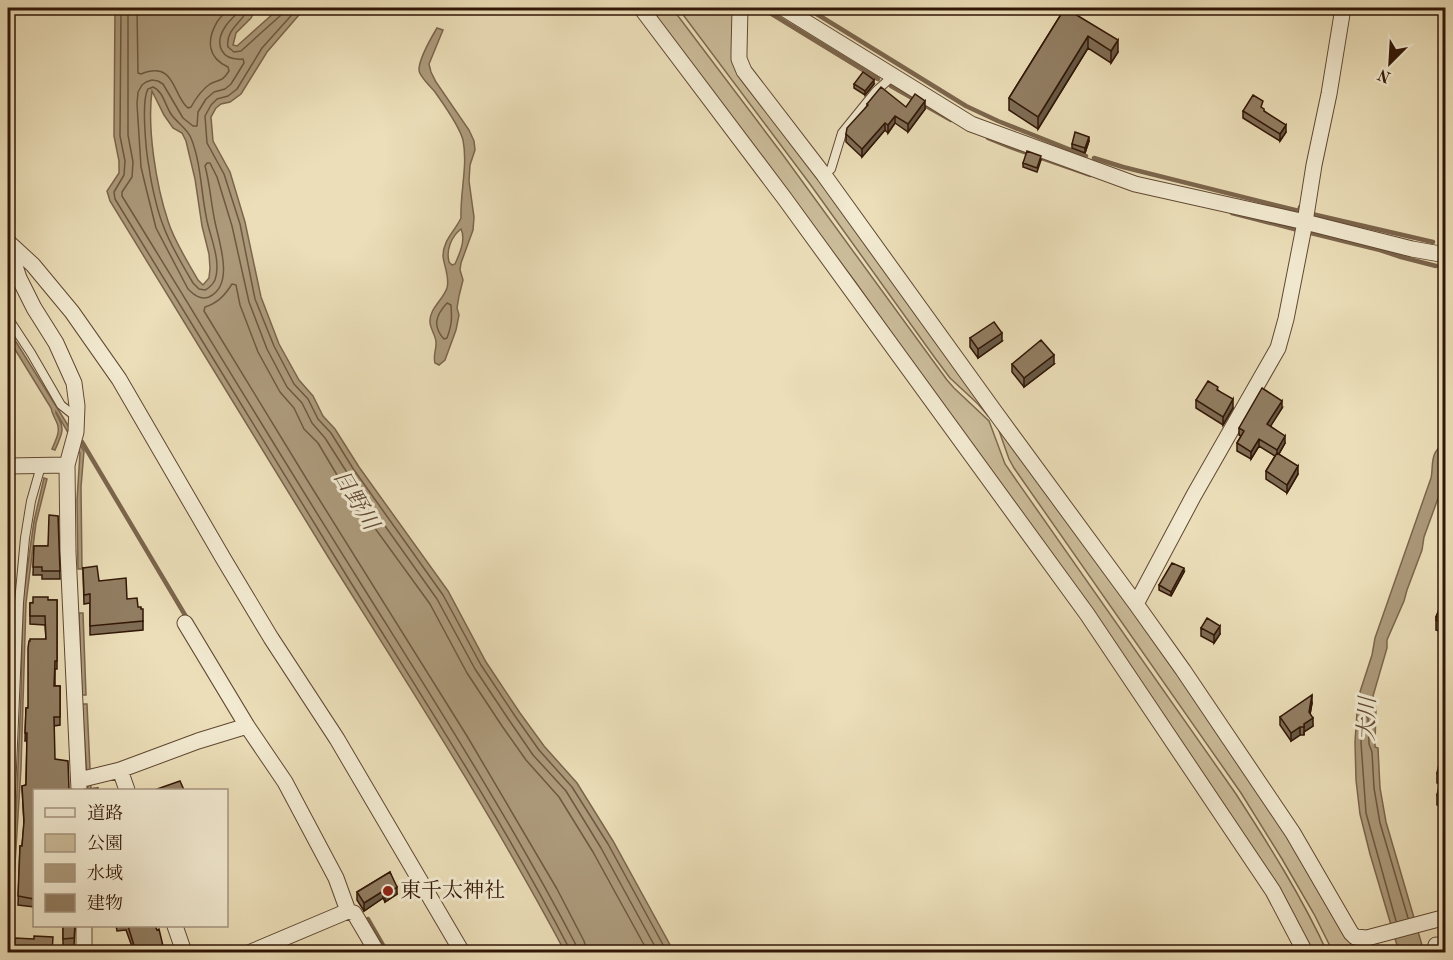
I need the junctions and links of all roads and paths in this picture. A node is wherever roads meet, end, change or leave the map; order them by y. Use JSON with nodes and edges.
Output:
{"nodes":[{"id":1,"x":641,"y":8,"type":"edge"},
{"id":2,"x":740,"y":8,"type":"edge"},
{"id":3,"x":783,"y":8,"type":"edge"},
{"id":4,"x":1343,"y":8,"type":"edge"},
{"id":5,"x":892,"y":76,"type":"junction"},
{"id":6,"x":824,"y":175,"type":"junction"},
{"id":7,"x":1305,"y":222,"type":"junction"},
{"id":8,"x":8,"y":244,"type":"edge"},
{"id":9,"x":1444,"y":255,"type":"edge"},
{"id":10,"x":8,"y":318,"type":"edge"},
{"id":11,"x":75,"y":431,"type":"junction"},
{"id":12,"x":67,"y":465,"type":"junction"},
{"id":13,"x":8,"y":466,"type":"edge"},
{"id":14,"x":41,"y":466,"type":"junction"},
{"id":15,"x":1136,"y":604,"type":"junction"},
{"id":16,"x":185,"y":623,"type":"dead end"},
{"id":17,"x":247,"y":726,"type":"junction"},
{"id":18,"x":120,"y":770,"type":"junction"},
{"id":19,"x":84,"y":781,"type":"edge"},
{"id":20,"x":127,"y":789,"type":"edge"},
{"id":21,"x":8,"y":862,"type":"edge"},
{"id":22,"x":348,"y":911,"type":"junction"},
{"id":23,"x":1446,"y":917,"type":"edge"},
{"id":24,"x":84,"y":927,"type":"edge"},
{"id":25,"x":175,"y":927,"type":"edge"},
{"id":26,"x":84,"y":952,"type":"edge"},
{"id":27,"x":184,"y":952,"type":"edge"},
{"id":28,"x":251,"y":952,"type":"edge"},
{"id":29,"x":378,"y":952,"type":"edge"},
{"id":30,"x":462,"y":952,"type":"edge"},
{"id":31,"x":1305,"y":952,"type":"edge"}],
"edges":[{"from":1,"to":31,"type":"street"},
{"from":2,"to":6,"type":"street"},
{"from":3,"to":5,"type":"street"},
{"from":4,"to":7,"type":"street"},
{"from":5,"to":6,"type":"lane"},
{"from":5,"to":7,"type":"street"},
{"from":6,"to":15,"type":"street"},
{"from":7,"to":9,"type":"street"},
{"from":7,"to":15,"type":"street"},
{"from":8,"to":11,"type":"street"},
{"from":8,"to":30,"type":"street"},
{"from":10,"to":11,"type":"lane"},
{"from":11,"to":12,"type":"street"},
{"from":12,"to":14,"type":"street"},
{"from":12,"to":19,"type":"street"},
{"from":13,"to":14,"type":"street"},
{"from":14,"to":21,"type":"lane"},
{"from":15,"to":23,"type":"street"},
{"from":16,"to":17,"type":"street"},
{"from":17,"to":18,"type":"street"},
{"from":17,"to":22,"type":"street"},
{"from":18,"to":19,"type":"street"},
{"from":18,"to":20,"type":"street"},
{"from":22,"to":28,"type":"street"},
{"from":22,"to":29,"type":"street"},
{"from":24,"to":26,"type":"street"},
{"from":25,"to":27,"type":"street"}]}
